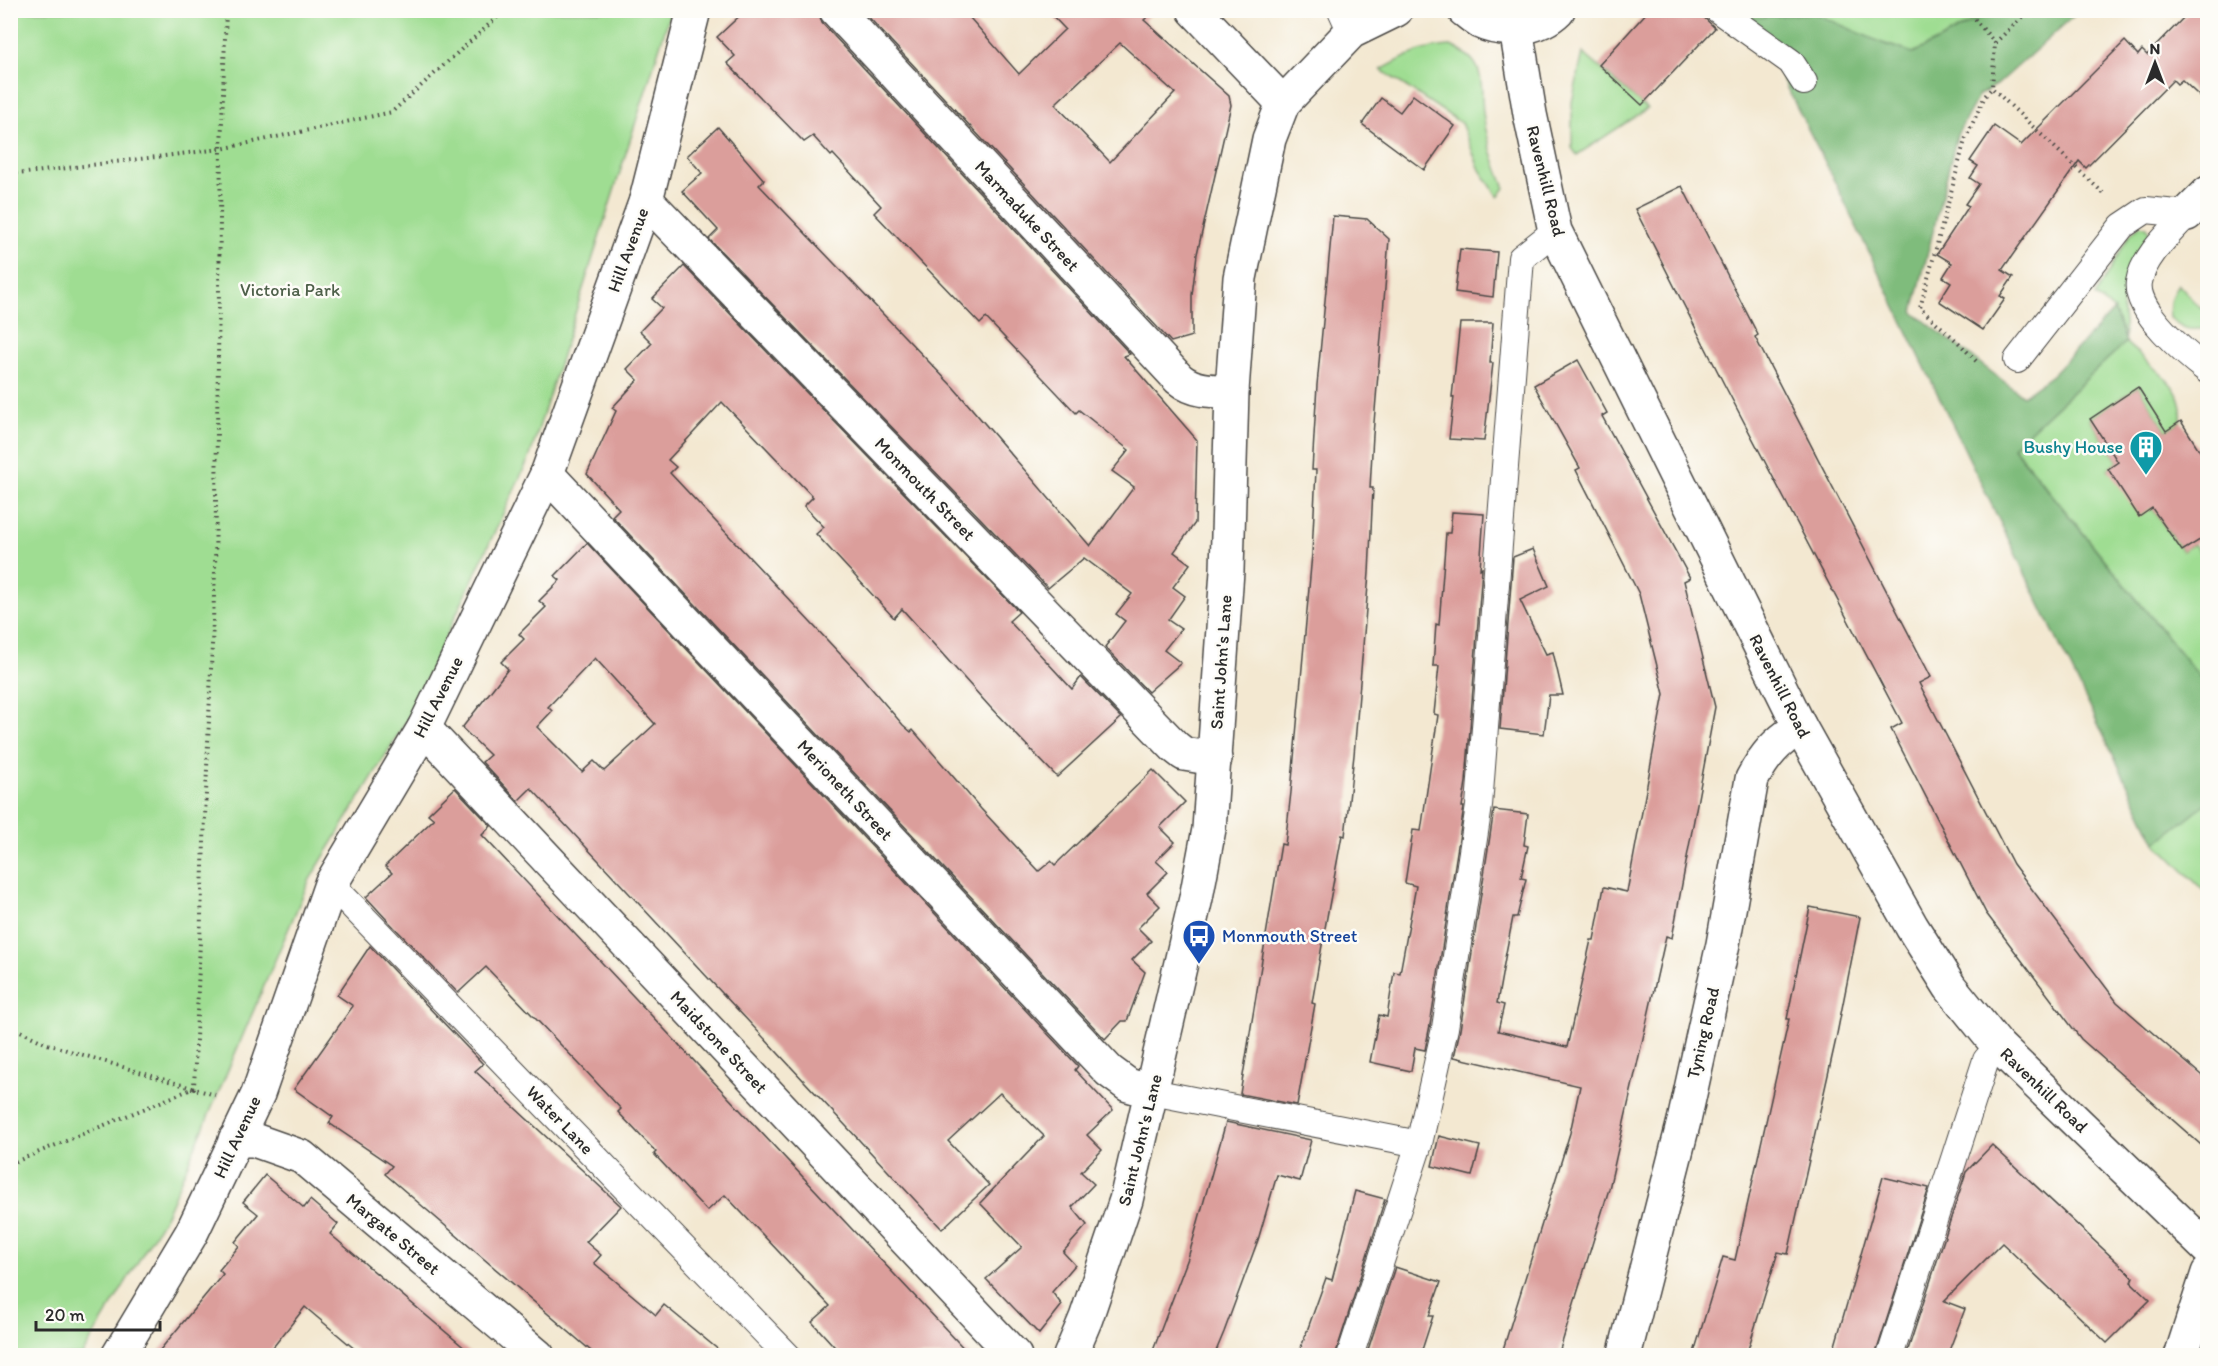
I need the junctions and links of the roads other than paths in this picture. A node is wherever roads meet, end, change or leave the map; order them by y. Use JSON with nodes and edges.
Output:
{"nodes":[{"id":1,"x":694,"y":10,"type":"edge"},
{"id":2,"x":836,"y":10,"type":"edge"},
{"id":3,"x":1194,"y":10,"type":"edge"},
{"id":4,"x":1396,"y":10,"type":"edge"},
{"id":5,"x":1464,"y":10,"type":"edge"},
{"id":6,"x":1558,"y":10,"type":"edge"},
{"id":7,"x":1718,"y":10,"type":"edge"},
{"id":8,"x":1346,"y":21,"type":"edge"},
{"id":9,"x":1516,"y":29,"type":"junction"},
{"id":10,"x":1804,"y":82,"type":"dead end"},
{"id":11,"x":1283,"y":103,"type":"junction"},
{"id":12,"x":646,"y":200,"type":"junction"},
{"id":13,"x":2197,"y":204,"type":"edge"},
{"id":14,"x":1555,"y":231,"type":"junction"},
{"id":15,"x":2017,"y":360,"type":"dead end"},
{"id":16,"x":2208,"y":371,"type":"edge"},
{"id":17,"x":1232,"y":391,"type":"junction"},
{"id":18,"x":547,"y":474,"type":"junction"},
{"id":19,"x":1800,"y":727,"type":"junction"},
{"id":20,"x":424,"y":728,"type":"junction"},
{"id":21,"x":1215,"y":759,"type":"junction"},
{"id":22,"x":331,"y":884,"type":"junction"},
{"id":23,"x":1998,"y":1046,"type":"junction"},
{"id":24,"x":1152,"y":1092,"type":"junction"},
{"id":25,"x":235,"y":1140,"type":"junction"},
{"id":26,"x":1419,"y":1144,"type":"junction"},
{"id":27,"x":2208,"y":1249,"type":"edge"},
{"id":28,"x":2208,"y":1273,"type":"edge"},
{"id":29,"x":118,"y":1356,"type":"edge"},
{"id":30,"x":538,"y":1356,"type":"edge"},
{"id":31,"x":788,"y":1356,"type":"edge"},
{"id":32,"x":1015,"y":1356,"type":"edge"},
{"id":33,"x":1070,"y":1356,"type":"edge"},
{"id":34,"x":1350,"y":1356,"type":"edge"},
{"id":35,"x":1624,"y":1356,"type":"edge"},
{"id":36,"x":1890,"y":1356,"type":"edge"},
{"id":37,"x":2181,"y":1356,"type":"edge"}],
"edges":[{"from":1,"to":12,"type":"street","name":"Hill Avenue"},
{"from":2,"to":17,"type":"street","name":"Marmaduke Street"},
{"from":3,"to":11,"type":"street"},
{"from":4,"to":8,"type":"street","name":"Saint John's Lane"},
{"from":5,"to":9,"type":"street"},
{"from":6,"to":9,"type":"street"},
{"from":7,"to":10,"type":"lane"},
{"from":8,"to":11,"type":"street","name":"Saint John's Lane"},
{"from":9,"to":14,"type":"street","name":"Ravenhill Road"},
{"from":11,"to":17,"type":"street","name":"Saint John's Lane"},
{"from":12,"to":18,"type":"street","name":"Hill Avenue"},
{"from":12,"to":21,"type":"street","name":"Monmouth Street"},
{"from":13,"to":15,"type":"lane"},
{"from":13,"to":16,"type":"lane"},
{"from":14,"to":19,"type":"street","name":"Ravenhill Road"},
{"from":14,"to":26,"type":"lane"},
{"from":17,"to":21,"type":"street","name":"Saint John's Lane"},
{"from":18,"to":20,"type":"street","name":"Hill Avenue"},
{"from":18,"to":24,"type":"street","name":"Merioneth Street"},
{"from":19,"to":23,"type":"street","name":"Ravenhill Road"},
{"from":19,"to":35,"type":"street","name":"Tyning Road"},
{"from":20,"to":22,"type":"street","name":"Hill Avenue"},
{"from":20,"to":32,"type":"street","name":"Maidstone Street"},
{"from":21,"to":24,"type":"street","name":"Saint John's Lane"},
{"from":22,"to":25,"type":"street","name":"Hill Avenue"},
{"from":22,"to":31,"type":"lane","name":"Water Lane"},
{"from":23,"to":27,"type":"street","name":"Ravenhill Road"},
{"from":23,"to":36,"type":"lane"},
{"from":24,"to":26,"type":"lane"},
{"from":24,"to":33,"type":"street","name":"Saint John's Lane"},
{"from":25,"to":29,"type":"street","name":"Hill Avenue"},
{"from":25,"to":30,"type":"street","name":"Margate Street"},
{"from":26,"to":34,"type":"lane"},
{"from":28,"to":37,"type":"street"}]}
